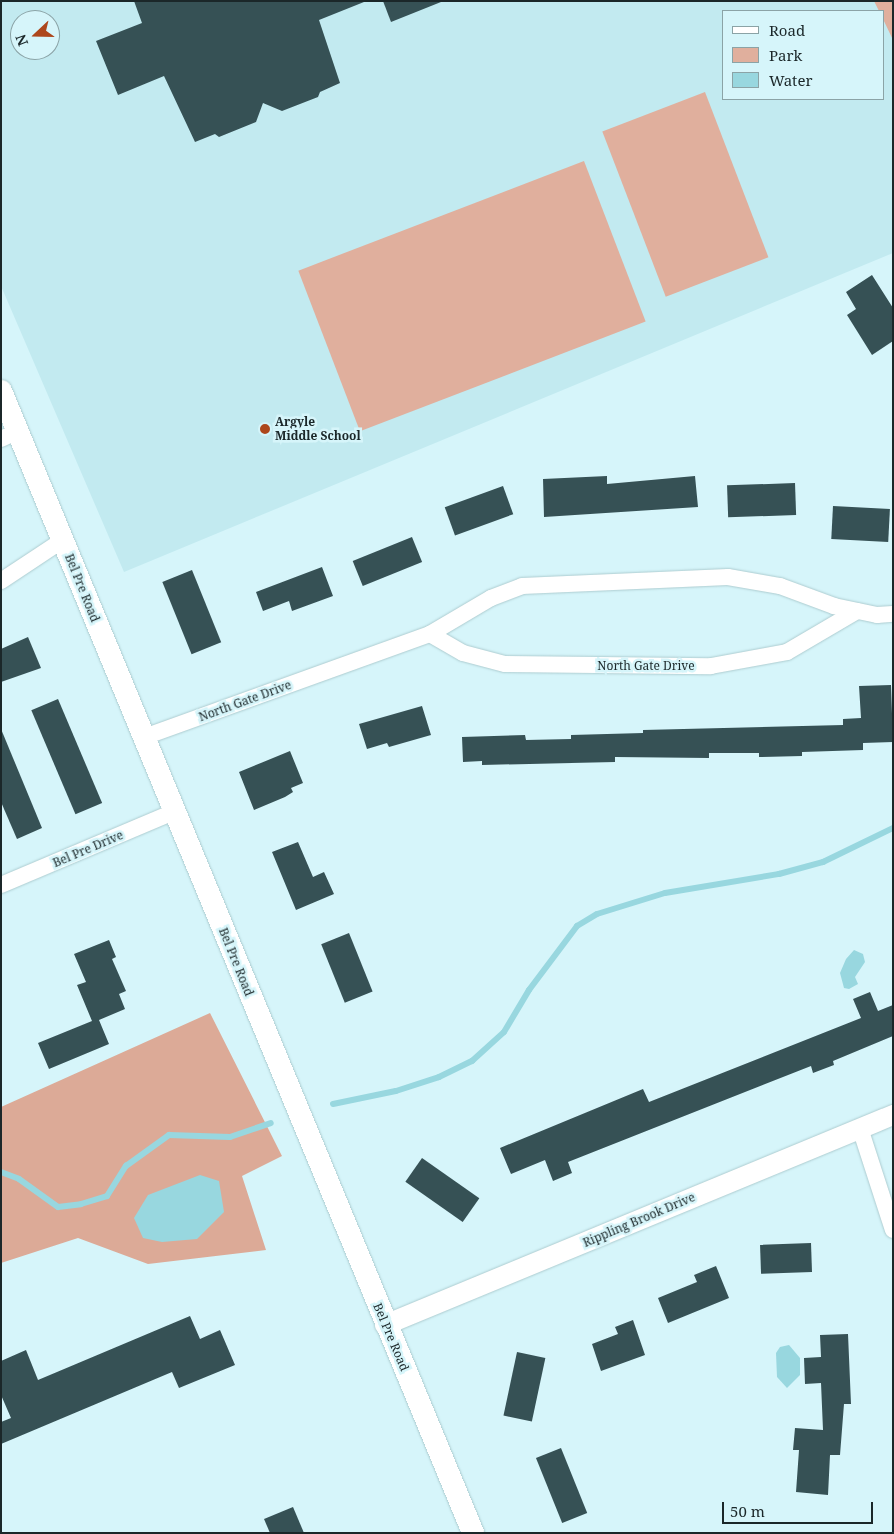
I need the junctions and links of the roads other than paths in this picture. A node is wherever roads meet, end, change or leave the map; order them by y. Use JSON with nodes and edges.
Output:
{"nodes":[{"id":1,"x":1,"y":392,"type":"edge"},
{"id":2,"x":9,"y":435,"type":"edge"},
{"id":3,"x":63,"y":540,"type":"junction"},
{"id":4,"x":1,"y":580,"type":"edge"},
{"id":5,"x":856,"y":610,"type":"junction"},
{"id":6,"x":893,"y":614,"type":"edge"},
{"id":7,"x":430,"y":634,"type":"junction"},
{"id":8,"x":144,"y":737,"type":"junction"},
{"id":9,"x":174,"y":812,"type":"junction"},
{"id":10,"x":1,"y":884,"type":"edge"},
{"id":11,"x":893,"y":1115,"type":"edge"},
{"id":12,"x":860,"y":1128,"type":"junction"},
{"id":13,"x":893,"y":1230,"type":"edge"},
{"id":14,"x":386,"y":1325,"type":"junction"},
{"id":15,"x":473,"y":1533,"type":"edge"}],
"edges":[{"from":1,"to":2,"type":"main road","name":"Bel Pre Road"},
{"from":2,"to":3,"type":"main road","name":"Bel Pre Road"},
{"from":3,"to":4,"type":"street"},
{"from":3,"to":8,"type":"main road","name":"Bel Pre Road"},
{"from":5,"to":6,"type":"street","name":"North Gate Drive"},
{"from":5,"to":7,"type":"street","name":"North Gate Drive"},
{"from":5,"to":7,"type":"street","name":"North Gate Drive"},
{"from":7,"to":8,"type":"street","name":"North Gate Drive"},
{"from":8,"to":9,"type":"main road","name":"Bel Pre Road"},
{"from":9,"to":10,"type":"street","name":"Bel Pre Drive"},
{"from":9,"to":14,"type":"main road","name":"Bel Pre Road"},
{"from":11,"to":12,"type":"street","name":"Rippling Brook Drive"},
{"from":12,"to":13,"type":"street"},
{"from":12,"to":14,"type":"street","name":"Rippling Brook Drive"},
{"from":14,"to":15,"type":"main road","name":"Bel Pre Road"}]}
